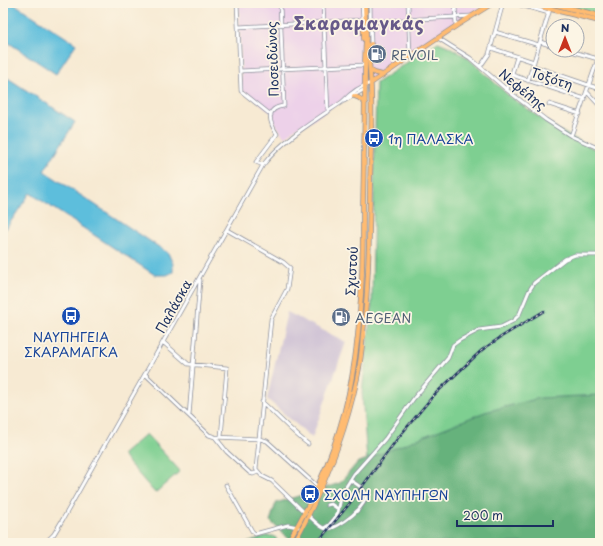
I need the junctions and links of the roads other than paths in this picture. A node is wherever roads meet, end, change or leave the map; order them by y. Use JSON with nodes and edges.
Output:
{"nodes":[{"id":1,"x":237,"y":3,"type":"edge"},
{"id":2,"x":280,"y":3,"type":"edge"},
{"id":3,"x":323,"y":3,"type":"edge"},
{"id":4,"x":362,"y":3,"type":"edge"},
{"id":5,"x":365,"y":3,"type":"edge"},
{"id":6,"x":370,"y":3,"type":"edge"},
{"id":7,"x":408,"y":3,"type":"edge"},
{"id":8,"x":455,"y":3,"type":"edge"},
{"id":9,"x":493,"y":3,"type":"edge"},
{"id":10,"x":503,"y":3,"type":"edge"},
{"id":11,"x":513,"y":3,"type":"edge"},
{"id":12,"x":524,"y":3,"type":"edge"},
{"id":13,"x":550,"y":3,"type":"edge"},
{"id":14,"x":529,"y":4,"type":"edge"},
{"id":15,"x":549,"y":11,"type":"junction"},
{"id":16,"x":471,"y":16,"type":"junction"},
{"id":17,"x":600,"y":16,"type":"edge"},
{"id":18,"x":456,"y":18,"type":"junction"},
{"id":19,"x":363,"y":20,"type":"junction"},
{"id":20,"x":409,"y":20,"type":"junction"},
{"id":21,"x":600,"y":21,"type":"edge"},
{"id":22,"x":324,"y":22,"type":"junction"},
{"id":23,"x":370,"y":22,"type":"junction"},
{"id":24,"x":281,"y":25,"type":"junction"},
{"id":25,"x":456,"y":26,"type":"junction"},
{"id":26,"x":238,"y":27,"type":"junction"},
{"id":27,"x":495,"y":32,"type":"junction"},
{"id":28,"x":438,"y":38,"type":"junction"},
{"id":29,"x":371,"y":44,"type":"joint"},
{"id":30,"x":539,"y":44,"type":"junction"},
{"id":31,"x":545,"y":45,"type":"edge"},
{"id":32,"x":491,"y":48,"type":"junction"},
{"id":33,"x":600,"y":53,"type":"edge"},
{"id":34,"x":585,"y":55,"type":"edge"},
{"id":35,"x":410,"y":57,"type":"junction"},
{"id":36,"x":517,"y":57,"type":"junction"},
{"id":37,"x":598,"y":59,"type":"junction"},
{"id":38,"x":367,"y":60,"type":"junction"},
{"id":39,"x":533,"y":64,"type":"junction"},
{"id":40,"x":365,"y":65,"type":"junction"},
{"id":41,"x":326,"y":67,"type":"junction"},
{"id":42,"x":480,"y":67,"type":"junction"},
{"id":43,"x":283,"y":69,"type":"junction"},
{"id":44,"x":595,"y":69,"type":"junction"},
{"id":45,"x":240,"y":70,"type":"junction"},
{"id":46,"x":370,"y":70,"type":"junction"},
{"id":47,"x":600,"y":70,"type":"edge"},
{"id":48,"x":384,"y":74,"type":"junction"},
{"id":49,"x":512,"y":75,"type":"junction"},
{"id":50,"x":528,"y":81,"type":"junction"},
{"id":51,"x":371,"y":83,"type":"junction"},
{"id":52,"x":590,"y":85,"type":"junction"},
{"id":53,"x":365,"y":87,"type":"junction"},
{"id":54,"x":600,"y":88,"type":"edge"},
{"id":55,"x":507,"y":90,"type":"junction"},
{"id":56,"x":587,"y":92,"type":"junction"},
{"id":57,"x":354,"y":96,"type":"junction"},
{"id":58,"x":585,"y":99,"type":"junction"},
{"id":59,"x":342,"y":102,"type":"junction"},
{"id":60,"x":365,"y":103,"type":"junction"},
{"id":61,"x":549,"y":104,"type":"dead end"},
{"id":62,"x":600,"y":106,"type":"edge"},
{"id":63,"x":328,"y":112,"type":"junction"},
{"id":64,"x":580,"y":114,"type":"junction"},
{"id":65,"x":271,"y":115,"type":"junction"},
{"id":66,"x":571,"y":136,"type":"junction"},
{"id":67,"x":600,"y":149,"type":"edge"},
{"id":68,"x":263,"y":165,"type":"junction"},
{"id":69,"x":227,"y":230,"type":"junction"},
{"id":70,"x":600,"y":255,"type":"edge"},
{"id":71,"x":201,"y":277,"type":"junction"},
{"id":72,"x":164,"y":343,"type":"junction"},
{"id":73,"x":193,"y":365,"type":"junction"},
{"id":74,"x":145,"y":374,"type":"junction"},
{"id":75,"x":262,"y":402,"type":"junction"},
{"id":76,"x":189,"y":416,"type":"junction"},
{"id":77,"x":216,"y":437,"type":"junction"},
{"id":78,"x":221,"y":437,"type":"junction"},
{"id":79,"x":260,"y":439,"type":"junction"},
{"id":80,"x":308,"y":444,"type":"dead end"},
{"id":81,"x":258,"y":472,"type":"junction"},
{"id":82,"x":350,"y":480,"type":"junction"},
{"id":83,"x":226,"y":485,"type":"dead end"},
{"id":84,"x":317,"y":486,"type":"junction"},
{"id":85,"x":327,"y":505,"type":"dead end"},
{"id":86,"x":338,"y":509,"type":"junction"},
{"id":87,"x":305,"y":513,"type":"junction"},
{"id":88,"x":309,"y":516,"type":"junction"},
{"id":89,"x":297,"y":527,"type":"junction"},
{"id":90,"x":324,"y":528,"type":"junction"},
{"id":91,"x":302,"y":529,"type":"junction"},
{"id":92,"x":45,"y":543,"type":"edge"},
{"id":93,"x":287,"y":543,"type":"edge"},
{"id":94,"x":294,"y":543,"type":"edge"}],
"edges":[{"from":1,"to":26,"type":"street"},
{"from":2,"to":24,"type":"street","name":"Ποσειδώνος"},
{"from":3,"to":22,"type":"street"},
{"from":4,"to":19,"type":"street"},
{"from":5,"to":38,"type":"main road","name":"Σχιστού"},
{"from":6,"to":23,"type":"street"},
{"from":7,"to":20,"type":"street"},
{"from":8,"to":18,"type":"street"},
{"from":9,"to":16,"type":"main road"},
{"from":10,"to":27,"type":"street"},
{"from":11,"to":15,"type":"street"},
{"from":12,"to":14,"type":"highway"},
{"from":13,"to":17,"type":"highway"},
{"from":14,"to":15,"type":"highway"},
{"from":15,"to":21,"type":"highway"},
{"from":15,"to":30,"type":"street"},
{"from":16,"to":18,"type":"street"},
{"from":16,"to":25,"type":"main road"},
{"from":18,"to":20,"type":"street"},
{"from":18,"to":25,"type":"street"},
{"from":19,"to":22,"type":"street"},
{"from":19,"to":38,"type":"main road"},
{"from":20,"to":23,"type":"street"},
{"from":20,"to":35,"type":"street"},
{"from":22,"to":24,"type":"street"},
{"from":22,"to":41,"type":"street"},
{"from":23,"to":29,"type":"street"},
{"from":24,"to":26,"type":"street"},
{"from":24,"to":43,"type":"street","name":"Ποσειδώνος"},
{"from":25,"to":28,"type":"main road"},
{"from":26,"to":45,"type":"street"},
{"from":27,"to":30,"type":"street"},
{"from":27,"to":32,"type":"street"},
{"from":28,"to":35,"type":"main road"},
{"from":28,"to":42,"type":"street","name":"Νεφέλης"},
{"from":29,"to":38,"type":"main road"},
{"from":30,"to":31,"type":"street"},
{"from":30,"to":39,"type":"street"},
{"from":32,"to":36,"type":"street"},
{"from":32,"to":42,"type":"street"},
{"from":33,"to":37,"type":"street"},
{"from":34,"to":37,"type":"street"},
{"from":35,"to":48,"type":"main road"},
{"from":36,"to":39,"type":"street"},
{"from":36,"to":49,"type":"street"},
{"from":37,"to":44,"type":"street"},
{"from":38,"to":40,"type":"main road","name":"Σχιστού"},
{"from":38,"to":46,"type":"main road","name":"Σχιστού"},
{"from":39,"to":50,"type":"street"},
{"from":39,"to":52,"type":"street"},
{"from":40,"to":41,"type":"street"},
{"from":40,"to":53,"type":"main road","name":"Σχιστού"},
{"from":41,"to":43,"type":"street"},
{"from":41,"to":63,"type":"street"},
{"from":42,"to":55,"type":"street","name":"Νεφέλης"},
{"from":43,"to":45,"type":"street"},
{"from":43,"to":65,"type":"street","name":"Ποσειδώνος"},
{"from":44,"to":47,"type":"street"},
{"from":44,"to":52,"type":"street"},
{"from":45,"to":65,"type":"street"},
{"from":46,"to":48,"type":"main road"},
{"from":46,"to":51,"type":"main road","name":"Σχιστού"},
{"from":48,"to":51,"type":"main road"},
{"from":49,"to":50,"type":"street","name":"Τοξότη"},
{"from":49,"to":55,"type":"street"},
{"from":50,"to":58,"type":"street","name":"Τοξότη"},
{"from":51,"to":53,"type":"street","name":"Παλάσκα"},
{"from":51,"to":88,"type":"main road","name":"Σχιστού"},
{"from":52,"to":54,"type":"street"},
{"from":52,"to":56,"type":"street"},
{"from":53,"to":57,"type":"street","name":"Παλάσκα"},
{"from":53,"to":59,"type":"street","name":"Παλάσκα"},
{"from":53,"to":60,"type":"main road","name":"Σχιστού"},
{"from":55,"to":66,"type":"street","name":"Νεφέλης"},
{"from":56,"to":58,"type":"street"},
{"from":56,"to":62,"type":"street"},
{"from":57,"to":59,"type":"street","name":"Παλάσκα"},
{"from":57,"to":60,"type":"main road"},
{"from":58,"to":64,"type":"street"},
{"from":59,"to":63,"type":"street","name":"Παλάσκα"},
{"from":60,"to":84,"type":"main road","name":"Σχιστού"},
{"from":61,"to":64,"type":"street"},
{"from":63,"to":68,"type":"street","name":"Παλάσκα"},
{"from":64,"to":66,"type":"street"},
{"from":65,"to":68,"type":"street","name":"Ποσειδώνος"},
{"from":66,"to":67,"type":"street","name":"Νεφέλης"},
{"from":68,"to":69,"type":"street","name":"Παλάσκα"},
{"from":69,"to":71,"type":"street","name":"Παλάσκα"},
{"from":69,"to":75,"type":"street"},
{"from":70,"to":82,"type":"street"},
{"from":71,"to":72,"type":"street","name":"Παλάσκα"},
{"from":71,"to":73,"type":"street"},
{"from":72,"to":73,"type":"street"},
{"from":72,"to":74,"type":"street","name":"Παλάσκα"},
{"from":73,"to":76,"type":"street"},
{"from":73,"to":78,"type":"street"},
{"from":74,"to":76,"type":"street"},
{"from":74,"to":92,"type":"street","name":"Παλάσκα"},
{"from":75,"to":79,"type":"street"},
{"from":75,"to":80,"type":"street"},
{"from":76,"to":77,"type":"street"},
{"from":77,"to":78,"type":"street"},
{"from":77,"to":81,"type":"street"},
{"from":78,"to":79,"type":"street"},
{"from":79,"to":81,"type":"street"},
{"from":79,"to":84,"type":"street"},
{"from":81,"to":87,"type":"street"},
{"from":82,"to":86,"type":"street"},
{"from":82,"to":90,"type":"street"},
{"from":83,"to":89,"type":"street"},
{"from":84,"to":87,"type":"main road","name":"Σχιστού"},
{"from":85,"to":86,"type":"street"},
{"from":86,"to":90,"type":"street"},
{"from":87,"to":89,"type":"main road","name":"Σχιστού"},
{"from":88,"to":90,"type":"street"},
{"from":88,"to":91,"type":"main road","name":"Σχιστού"},
{"from":89,"to":91,"type":"street"},
{"from":89,"to":93,"type":"main road","name":"Σχιστού"},
{"from":91,"to":94,"type":"main road","name":"Σχιστού"}]}
